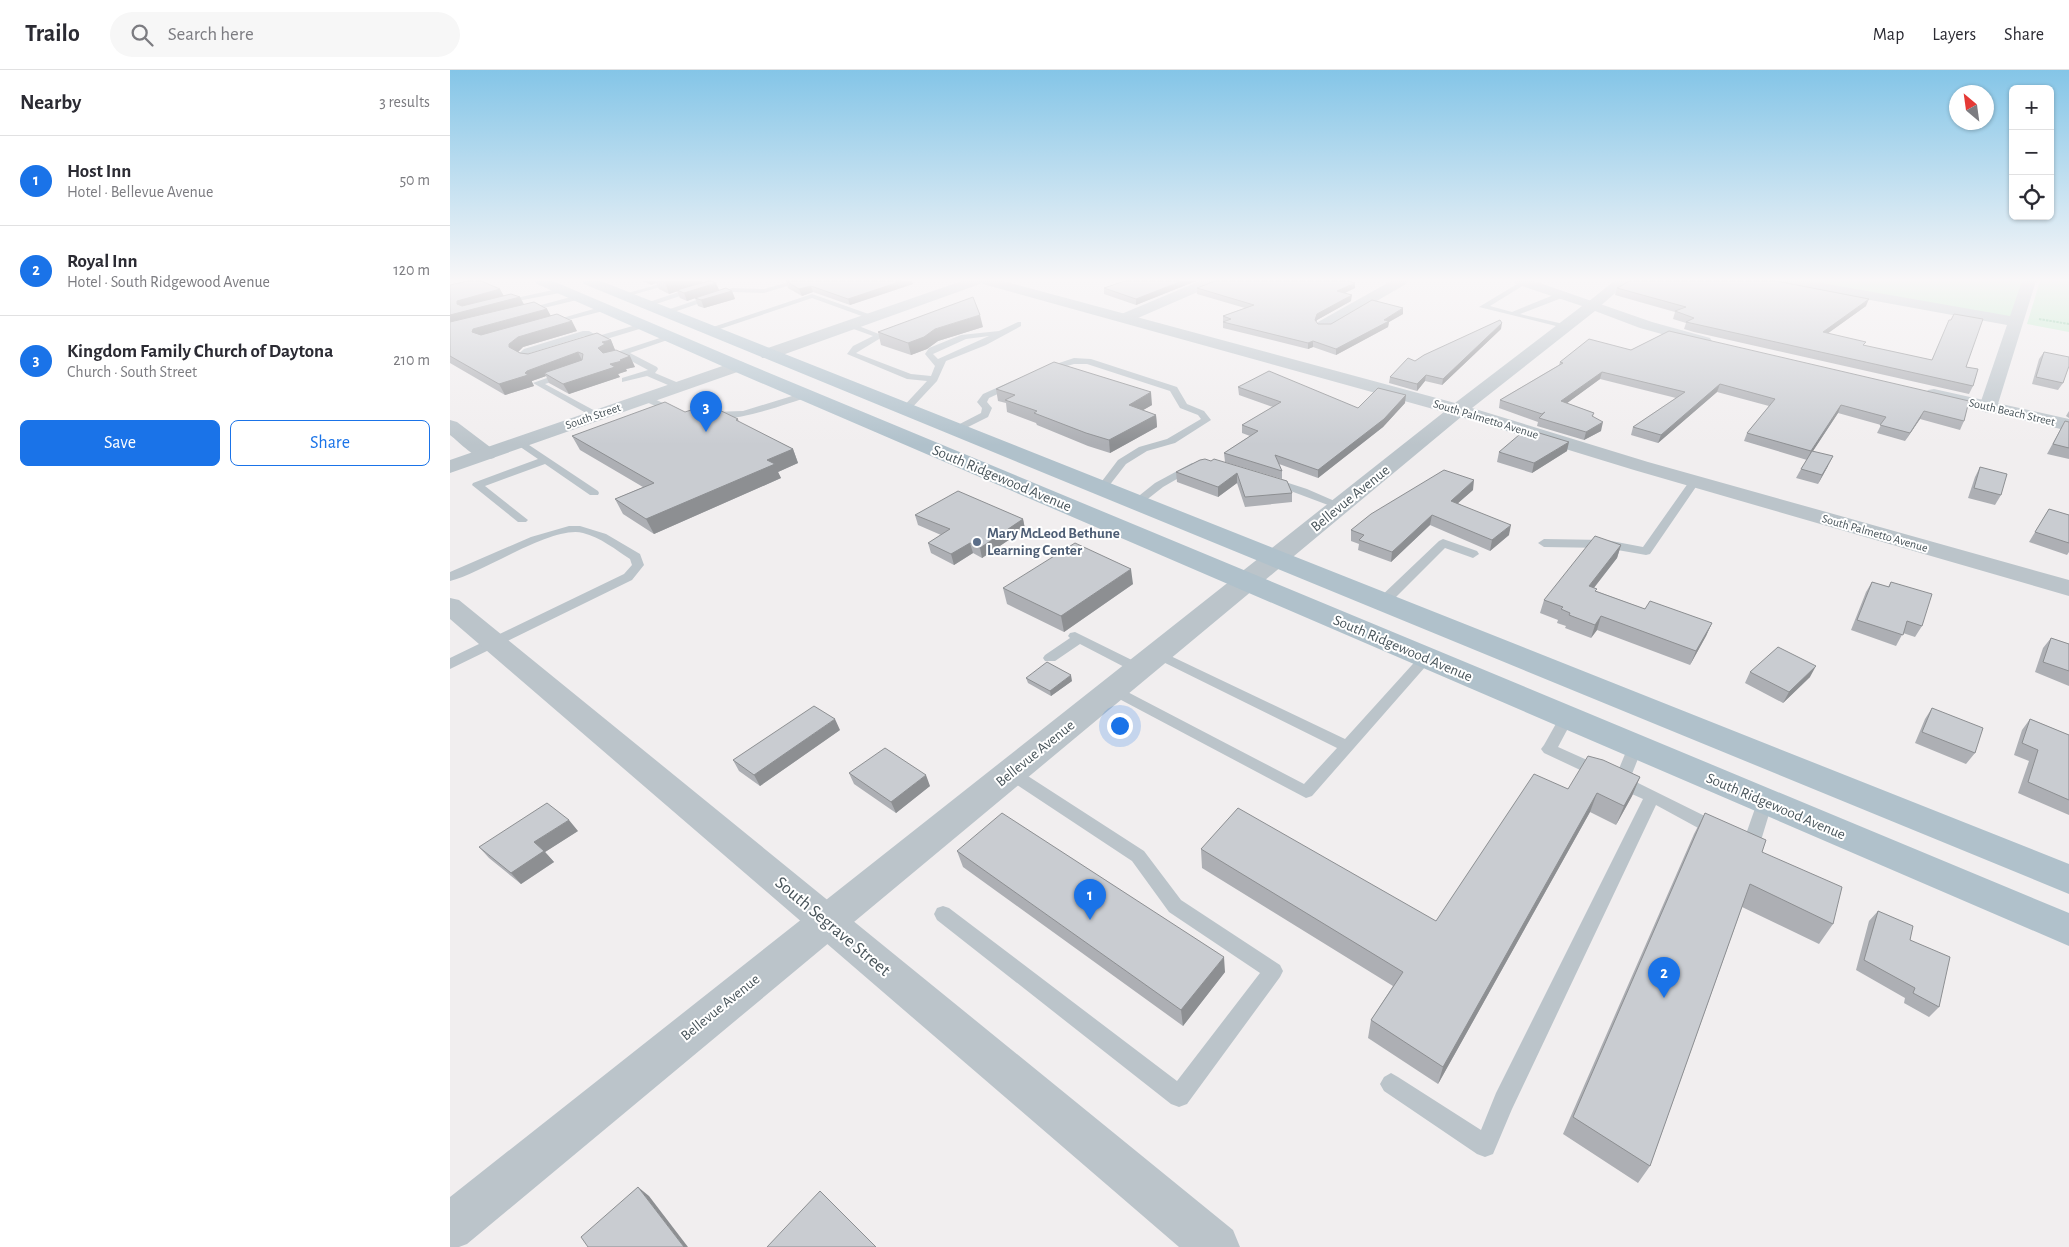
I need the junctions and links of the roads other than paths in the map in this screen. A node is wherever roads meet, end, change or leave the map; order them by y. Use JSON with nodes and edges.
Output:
{"nodes":[{"id":1,"x":579,"y":336,"type":"edge"},
{"id":2,"x":591,"y":336,"type":"edge"},
{"id":3,"x":608,"y":336,"type":"edge"},
{"id":4,"x":723,"y":336,"type":"edge"},
{"id":5,"x":820,"y":336,"type":"edge"},
{"id":6,"x":880,"y":336,"type":"edge"},
{"id":7,"x":974,"y":336,"type":"edge"},
{"id":8,"x":994,"y":336,"type":"edge"},
{"id":9,"x":1190,"y":336,"type":"edge"},
{"id":10,"x":1553,"y":336,"type":"edge"},
{"id":11,"x":1688,"y":336,"type":"edge"},
{"id":12,"x":2011,"y":336,"type":"edge"},
{"id":13,"x":672,"y":337,"type":"joint"},
{"id":14,"x":598,"y":339,"type":"junction"},
{"id":15,"x":1719,"y":344,"type":"edge"},
{"id":16,"x":696,"y":348,"type":"junction"},
{"id":17,"x":768,"y":354,"type":"junction"},
{"id":18,"x":939,"y":365,"type":"junction"},
{"id":19,"x":737,"y":366,"type":"junction"},
{"id":20,"x":575,"y":370,"type":"edge"},
{"id":21,"x":806,"y":370,"type":"junction"},
{"id":22,"x":651,"y":372,"type":"junction"},
{"id":23,"x":1037,"y":372,"type":"edge"},
{"id":24,"x":934,"y":379,"type":"junction"},
{"id":25,"x":625,"y":380,"type":"dead end"},
{"id":26,"x":1020,"y":380,"type":"edge"},
{"id":27,"x":678,"y":386,"type":"junction"},
{"id":28,"x":1921,"y":392,"type":"edge"},
{"id":29,"x":805,"y":394,"type":"junction"},
{"id":30,"x":645,"y":398,"type":"junction"},
{"id":31,"x":1988,"y":407,"type":"junction"},
{"id":32,"x":905,"y":410,"type":"junction"},
{"id":33,"x":1458,"y":410,"type":"junction"},
{"id":34,"x":688,"y":414,"type":"edge"},
{"id":35,"x":706,"y":414,"type":"edge"},
{"id":36,"x":596,"y":416,"type":"junction"},
{"id":37,"x":2069,"y":425,"type":"edge"},
{"id":38,"x":450,"y":426,"type":"edge"},
{"id":39,"x":955,"y":430,"type":"junction"},
{"id":40,"x":520,"y":442,"type":"junction"},
{"id":41,"x":487,"y":454,"type":"junction"},
{"id":42,"x":546,"y":460,"type":"junction"},
{"id":43,"x":1201,"y":464,"type":"edge"},
{"id":44,"x":450,"y":467,"type":"edge"},
{"id":45,"x":1266,"y":479,"type":"edge"},
{"id":46,"x":1695,"y":482,"type":"junction"},
{"id":47,"x":1101,"y":489,"type":"junction"},
{"id":48,"x":594,"y":492,"type":"dead end"},
{"id":49,"x":1136,"y":503,"type":"junction"},
{"id":50,"x":1340,"y":506,"type":"junction"},
{"id":51,"x":522,"y":520,"type":"dead end"},
{"id":52,"x":1544,"y":543,"type":"dead end"},
{"id":53,"x":1472,"y":554,"type":"dead end"},
{"id":54,"x":1274,"y":559,"type":"junction"},
{"id":55,"x":450,"y":577,"type":"edge"},
{"id":56,"x":1247,"y":582,"type":"junction"},
{"id":57,"x":2069,"y":588,"type":"edge"},
{"id":58,"x":1382,"y":603,"type":"junction"},
{"id":59,"x":450,"y":606,"type":"edge"},
{"id":60,"x":493,"y":643,"type":"junction"},
{"id":61,"x":1050,"y":658,"type":"dead end"},
{"id":62,"x":1426,"y":658,"type":"junction"},
{"id":63,"x":450,"y":664,"type":"edge"},
{"id":64,"x":1137,"y":671,"type":"junction"},
{"id":65,"x":1567,"y":717,"type":"junction"},
{"id":66,"x":1347,"y":746,"type":"junction"},
{"id":67,"x":1635,"y":746,"type":"junction"},
{"id":68,"x":1010,"y":772,"type":"junction"},
{"id":69,"x":1620,"y":782,"type":"junction"},
{"id":70,"x":1652,"y":796,"type":"junction"},
{"id":71,"x":1765,"y":801,"type":"junction"},
{"id":72,"x":2069,"y":879,"type":"edge"},
{"id":73,"x":943,"y":914,"type":"dead end"},
{"id":74,"x":826,"y":921,"type":"junction"},
{"id":75,"x":2069,"y":930,"type":"edge"},
{"id":76,"x":1391,"y":1084,"type":"dead end"},
{"id":77,"x":450,"y":1227,"type":"edge"},
{"id":78,"x":450,"y":1241,"type":"edge"},
{"id":79,"x":454,"y":1247,"type":"edge"},
{"id":80,"x":1216,"y":1247,"type":"edge"}],
"edges":[{"from":1,"to":14,"type":"lane"},
{"from":2,"to":14,"type":"lane"},
{"from":3,"to":14,"type":"lane"},
{"from":4,"to":17,"type":"main road","name":"South Ridgewood Avenue"},
{"from":5,"to":17,"type":"street"},
{"from":6,"to":24,"type":"lane"},
{"from":7,"to":18,"type":"lane"},
{"from":8,"to":18,"type":"lane"},
{"from":9,"to":33,"type":"street","name":"South Palmetto Avenue"},
{"from":10,"to":33,"type":"street","name":"Bellevue Avenue"},
{"from":11,"to":15,"type":"street"},
{"from":12,"to":31,"type":"street"},
{"from":13,"to":16,"type":"main road"},
{"from":13,"to":22,"type":"lane"},
{"from":16,"to":17,"type":"main road"},
{"from":16,"to":19,"type":"main road","name":"South Ridgewood Avenue"},
{"from":17,"to":21,"type":"main road","name":"South Ridgewood Avenue"},
{"from":18,"to":24,"type":"lane"},
{"from":19,"to":21,"type":"main road"},
{"from":19,"to":27,"type":"street","name":"South Street"},
{"from":19,"to":29,"type":"main road","name":"South Ridgewood Avenue"},
{"from":20,"to":36,"type":"lane"},
{"from":21,"to":32,"type":"main road","name":"South Ridgewood Avenue"},
{"from":22,"to":25,"type":"lane"},
{"from":22,"to":27,"type":"lane"},
{"from":23,"to":47,"type":"lane"},
{"from":24,"to":32,"type":"lane"},
{"from":26,"to":39,"type":"lane"},
{"from":27,"to":30,"type":"street","name":"South Street"},
{"from":28,"to":31,"type":"street","name":"South Beach Street"},
{"from":29,"to":35,"type":"lane"},
{"from":29,"to":56,"type":"main road","name":"South Ridgewood Avenue"},
{"from":30,"to":34,"type":"lane"},
{"from":30,"to":36,"type":"street","name":"South Street"},
{"from":31,"to":37,"type":"street","name":"South Beach Street"},
{"from":32,"to":39,"type":"main road","name":"South Ridgewood Avenue"},
{"from":33,"to":46,"type":"street","name":"South Palmetto Avenue"},
{"from":33,"to":50,"type":"street","name":"Bellevue Avenue"},
{"from":36,"to":40,"type":"street","name":"South Street"},
{"from":38,"to":41,"type":"street"},
{"from":39,"to":47,"type":"main road","name":"South Ridgewood Avenue"},
{"from":40,"to":41,"type":"street","name":"South Street"},
{"from":40,"to":42,"type":"lane"},
{"from":41,"to":44,"type":"street","name":"South Street"},
{"from":42,"to":48,"type":"lane"},
{"from":42,"to":51,"type":"lane"},
{"from":43,"to":49,"type":"lane"},
{"from":45,"to":50,"type":"lane"},
{"from":46,"to":52,"type":"lane"},
{"from":46,"to":57,"type":"street","name":"South Palmetto Avenue"},
{"from":47,"to":49,"type":"main road","name":"South Ridgewood Avenue"},
{"from":49,"to":54,"type":"main road","name":"South Ridgewood Avenue"},
{"from":50,"to":54,"type":"street","name":"Bellevue Avenue"},
{"from":53,"to":58,"type":"lane"},
{"from":54,"to":56,"type":"street","name":"Bellevue Avenue"},
{"from":54,"to":58,"type":"main road","name":"South Ridgewood Avenue"},
{"from":55,"to":60,"type":"lane"},
{"from":56,"to":62,"type":"main road","name":"South Ridgewood Avenue"},
{"from":56,"to":64,"type":"street","name":"Bellevue Avenue"},
{"from":58,"to":72,"type":"main road","name":"South Ridgewood Avenue"},
{"from":59,"to":60,"type":"street","name":"South Segrave Street"},
{"from":60,"to":63,"type":"lane"},
{"from":60,"to":74,"type":"street","name":"South Segrave Street"},
{"from":61,"to":64,"type":"lane"},
{"from":62,"to":65,"type":"main road","name":"South Ridgewood Avenue"},
{"from":62,"to":66,"type":"lane"},
{"from":64,"to":66,"type":"lane"},
{"from":64,"to":66,"type":"lane"},
{"from":64,"to":68,"type":"street","name":"Bellevue Avenue"},
{"from":65,"to":67,"type":"main road","name":"South Ridgewood Avenue"},
{"from":65,"to":69,"type":"lane"},
{"from":67,"to":69,"type":"lane"},
{"from":67,"to":71,"type":"main road","name":"South Ridgewood Avenue"},
{"from":68,"to":73,"type":"lane"},
{"from":68,"to":74,"type":"street","name":"Bellevue Avenue"},
{"from":69,"to":70,"type":"lane"},
{"from":70,"to":71,"type":"lane"},
{"from":70,"to":76,"type":"lane"},
{"from":71,"to":75,"type":"main road","name":"South Ridgewood Avenue"},
{"from":74,"to":77,"type":"street","name":"Bellevue Avenue"},
{"from":74,"to":80,"type":"street","name":"South Segrave Street"},
{"from":78,"to":79,"type":"lane"}]}
